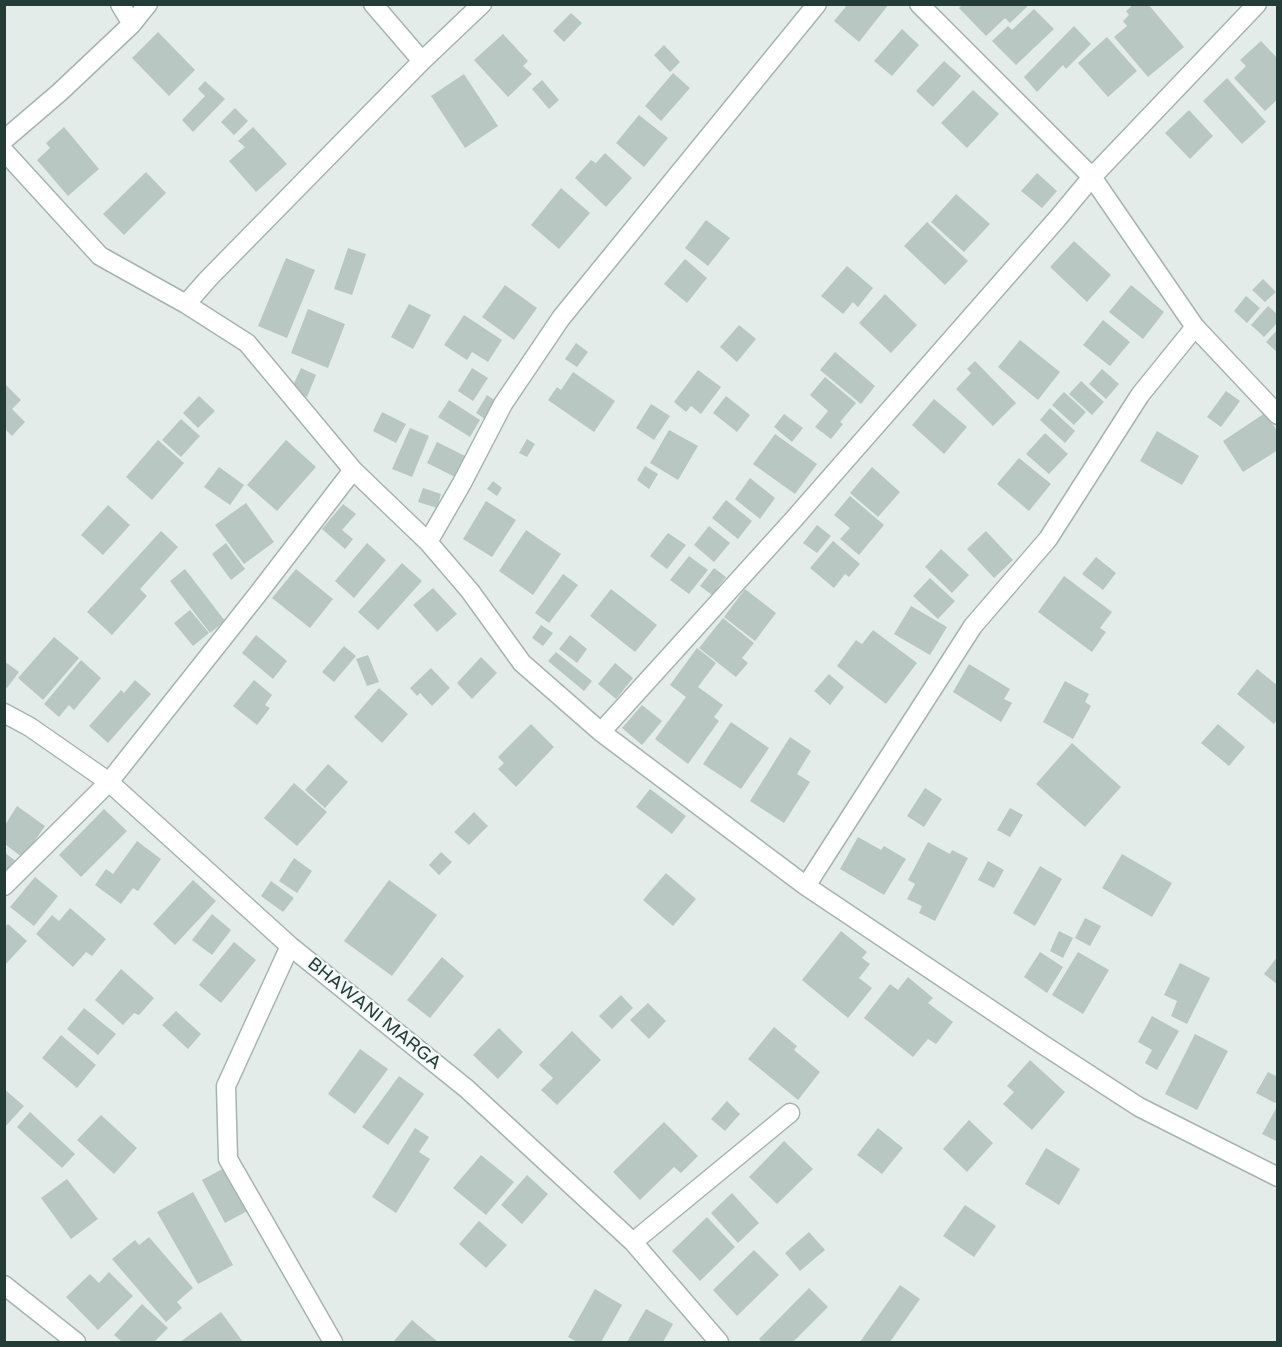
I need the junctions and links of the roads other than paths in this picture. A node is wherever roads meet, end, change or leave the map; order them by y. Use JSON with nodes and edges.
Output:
{"nodes":[{"id":1,"x":120,"y":4,"type":"edge"},
{"id":2,"x":148,"y":4,"type":"edge"},
{"id":3,"x":373,"y":4,"type":"edge"},
{"id":4,"x":482,"y":4,"type":"edge"},
{"id":5,"x":817,"y":4,"type":"edge"},
{"id":6,"x":919,"y":4,"type":"edge"},
{"id":7,"x":1257,"y":4,"type":"edge"},
{"id":8,"x":132,"y":24,"type":"junction"},
{"id":9,"x":422,"y":62,"type":"junction"},
{"id":10,"x":4,"y":140,"type":"edge"},
{"id":11,"x":4,"y":151,"type":"edge"},
{"id":12,"x":1092,"y":177,"type":"junction"},
{"id":13,"x":186,"y":304,"type":"junction"},
{"id":14,"x":1195,"y":327,"type":"junction"},
{"id":15,"x":1278,"y":415,"type":"edge"},
{"id":16,"x":353,"y":470,"type":"junction"},
{"id":17,"x":428,"y":542,"type":"junction"},
{"id":18,"x":4,"y":713,"type":"edge"},
{"id":19,"x":601,"y":732,"type":"junction"},
{"id":20,"x":109,"y":782,"type":"junction"},
{"id":21,"x":4,"y":886,"type":"edge"},
{"id":22,"x":806,"y":886,"type":"junction"},
{"id":23,"x":290,"y":946,"type":"junction"},
{"id":24,"x":790,"y":1113,"type":"dead end"},
{"id":25,"x":1278,"y":1177,"type":"edge"},
{"id":26,"x":633,"y":1242,"type":"junction"},
{"id":27,"x":4,"y":1284,"type":"edge"},
{"id":28,"x":76,"y":1342,"type":"edge"},
{"id":29,"x":333,"y":1342,"type":"edge"},
{"id":30,"x":718,"y":1342,"type":"edge"}],
"edges":[{"from":1,"to":8,"type":"street"},
{"from":2,"to":8,"type":"street"},
{"from":3,"to":9,"type":"street"},
{"from":4,"to":9,"type":"street"},
{"from":5,"to":17,"type":"street"},
{"from":6,"to":12,"type":"street"},
{"from":7,"to":12,"type":"street"},
{"from":8,"to":10,"type":"street"},
{"from":9,"to":13,"type":"street"},
{"from":11,"to":13,"type":"street"},
{"from":12,"to":14,"type":"street"},
{"from":12,"to":19,"type":"street"},
{"from":13,"to":16,"type":"street"},
{"from":14,"to":15,"type":"street"},
{"from":14,"to":22,"type":"street"},
{"from":16,"to":17,"type":"street"},
{"from":16,"to":20,"type":"street"},
{"from":17,"to":19,"type":"street"},
{"from":18,"to":20,"type":"street","name":"BHAWANI MARGA"},
{"from":19,"to":22,"type":"street"},
{"from":20,"to":21,"type":"street"},
{"from":20,"to":23,"type":"street","name":"BHAWANI MARGA"},
{"from":22,"to":25,"type":"street"},
{"from":23,"to":26,"type":"street","name":"BHAWANI MARGA"},
{"from":23,"to":29,"type":"street"},
{"from":24,"to":26,"type":"street"},
{"from":26,"to":30,"type":"street","name":"BHAWANI MARGA"},
{"from":27,"to":28,"type":"street"}]}
